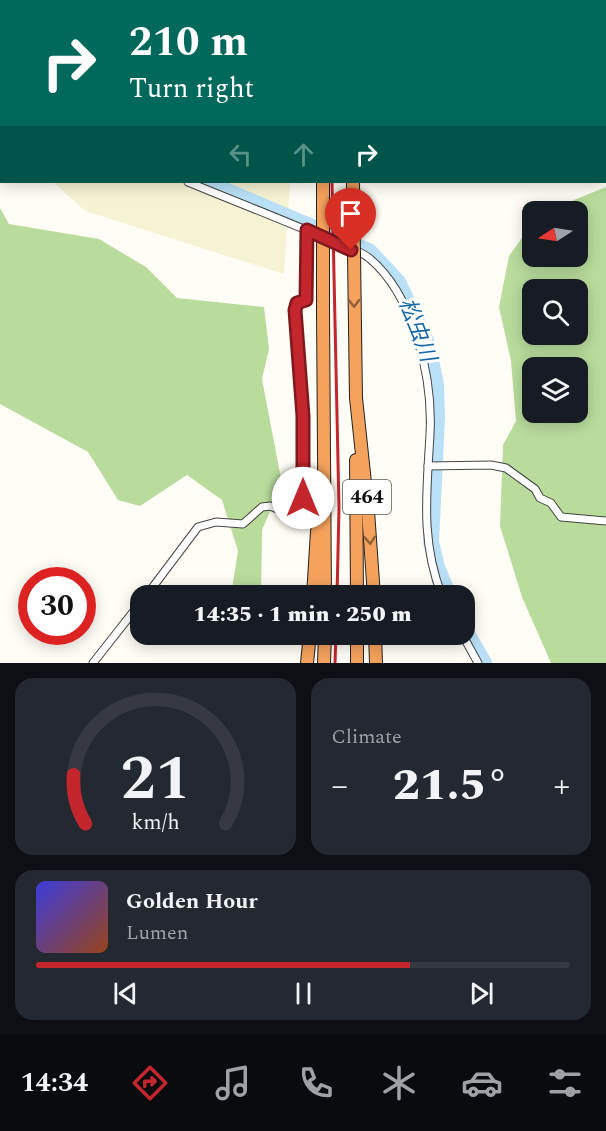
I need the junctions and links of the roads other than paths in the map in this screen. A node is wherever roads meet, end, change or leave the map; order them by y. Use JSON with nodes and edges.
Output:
{"nodes":[{"id":1,"x":190,"y":183,"type":"edge"},
{"id":2,"x":323,"y":183,"type":"edge"},
{"id":3,"x":353,"y":183,"type":"edge"},
{"id":4,"x":307,"y":230,"type":"junction"},
{"id":5,"x":324,"y":350,"type":"junction"},
{"id":6,"x":356,"y":398,"type":"junction"},
{"id":7,"x":429,"y":466,"type":"junction"},
{"id":8,"x":606,"y":521,"type":"edge"},
{"id":9,"x":154,"y":585,"type":"edge"},
{"id":10,"x":314,"y":585,"type":"edge"},
{"id":11,"x":325,"y":585,"type":"edge"},
{"id":12,"x":357,"y":585,"type":"edge"},
{"id":13,"x":373,"y":585,"type":"edge"},
{"id":14,"x":438,"y":585,"type":"edge"},
{"id":15,"x":130,"y":616,"type":"edge"},
{"id":16,"x":309,"y":645,"type":"edge"},
{"id":17,"x":325,"y":645,"type":"edge"},
{"id":18,"x":357,"y":645,"type":"edge"},
{"id":19,"x":375,"y":645,"type":"edge"},
{"id":20,"x":468,"y":645,"type":"edge"},
{"id":21,"x":93,"y":663,"type":"edge"},
{"id":22,"x":307,"y":663,"type":"edge"},
{"id":23,"x":324,"y":663,"type":"edge"},
{"id":24,"x":357,"y":663,"type":"edge"},
{"id":25,"x":376,"y":663,"type":"edge"},
{"id":26,"x":478,"y":663,"type":"edge"}],
"edges":[{"from":1,"to":4,"type":"street"},
{"from":2,"to":5,"type":"highway","number":"464","bridge":true},
{"from":3,"to":6,"type":"highway","number":"464","one_way":true,"bridge":true},
{"from":4,"to":7,"type":"street"},
{"from":4,"to":9,"type":"street"},
{"from":5,"to":10,"type":"highway","number":"464"},
{"from":5,"to":11,"type":"highway","number":"464"},
{"from":6,"to":12,"type":"highway","number":"464"},
{"from":6,"to":13,"type":"highway","number":"464","one_way":true},
{"from":7,"to":8,"type":"street"},
{"from":7,"to":14,"type":"street"},
{"from":15,"to":21,"type":"street"},
{"from":16,"to":22,"type":"highway"},
{"from":17,"to":23,"type":"highway"},
{"from":18,"to":24,"type":"highway"},
{"from":19,"to":25,"type":"highway"},
{"from":20,"to":26,"type":"street"}]}
